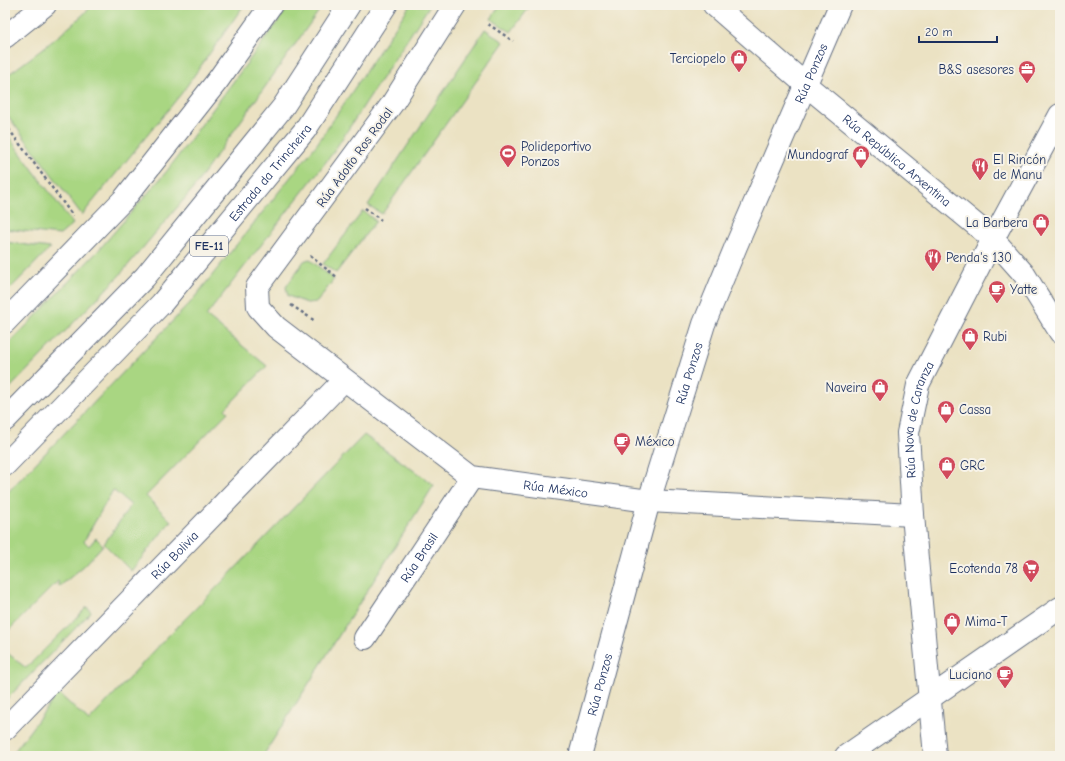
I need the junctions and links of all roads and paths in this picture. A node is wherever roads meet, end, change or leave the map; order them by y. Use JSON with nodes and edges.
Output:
{"nodes":[{"id":1,"x":45,"y":5,"type":"edge"},
{"id":2,"x":271,"y":5,"type":"edge"},
{"id":3,"x":349,"y":5,"type":"edge"},
{"id":4,"x":386,"y":5,"type":"edge"},
{"id":5,"x":455,"y":5,"type":"edge"},
{"id":6,"x":714,"y":5,"type":"edge"},
{"id":7,"x":840,"y":5,"type":"edge"},
{"id":8,"x":488,"y":24,"type":"dead end"},
{"id":9,"x":5,"y":37,"type":"edge"},
{"id":10,"x":513,"y":41,"type":"dead end"},
{"id":11,"x":806,"y":85,"type":"junction"},
{"id":12,"x":1060,"y":115,"type":"edge"},
{"id":13,"x":5,"y":124,"type":"edge"},
{"id":14,"x":365,"y":208,"type":"dead end"},
{"id":15,"x":73,"y":217,"type":"dead end"},
{"id":16,"x":381,"y":220,"type":"dead end"},
{"id":17,"x":993,"y":239,"type":"junction"},
{"id":18,"x":305,"y":252,"type":"dead end"},
{"id":19,"x":338,"y":278,"type":"dead end"},
{"id":20,"x":290,"y":304,"type":"dead end"},
{"id":21,"x":258,"y":307,"type":"joint"},
{"id":22,"x":315,"y":321,"type":"dead end"},
{"id":23,"x":5,"y":322,"type":"edge"},
{"id":24,"x":1060,"y":332,"type":"edge"},
{"id":25,"x":344,"y":380,"type":"junction"},
{"id":26,"x":5,"y":420,"type":"edge"},
{"id":27,"x":5,"y":465,"type":"edge"},
{"id":28,"x":472,"y":477,"type":"junction"},
{"id":29,"x":649,"y":501,"type":"junction"},
{"id":30,"x":913,"y":515,"type":"junction"},
{"id":31,"x":1060,"y":608,"type":"edge"},
{"id":32,"x":365,"y":638,"type":"dead end"},
{"id":33,"x":930,"y":698,"type":"junction"},
{"id":34,"x":5,"y":729,"type":"edge"},
{"id":35,"x":580,"y":756,"type":"edge"},
{"id":36,"x":846,"y":756,"type":"edge"},
{"id":37,"x":935,"y":756,"type":"edge"}],
"edges":[{"from":1,"to":9,"type":"main road"},
{"from":2,"to":23,"type":"main road"},
{"from":3,"to":26,"type":"main road","number":"FE-11"},
{"from":4,"to":27,"type":"main road","name":"Estrada da Trincheira","number":"FE-11"},
{"from":5,"to":21,"type":"main road","name":"Rúa Adolfo Ros Rodal"},
{"from":6,"to":11,"type":"main road","name":"Rúa República Arxentina"},
{"from":7,"to":11,"type":"main road","name":"Rúa Ponzos"},
{"from":8,"to":10,"type":"path"},
{"from":11,"to":17,"type":"main road","name":"Rúa República Arxentina"},
{"from":11,"to":29,"type":"main road","name":"Rúa Ponzos"},
{"from":12,"to":17,"type":"main road","name":"Rúa Nova de Caranza"},
{"from":13,"to":15,"type":"path"},
{"from":14,"to":16,"type":"path"},
{"from":17,"to":24,"type":"main road","name":"Rúa República Arxentina"},
{"from":17,"to":30,"type":"main road","name":"Rúa Nova de Caranza"},
{"from":18,"to":19,"type":"path"},
{"from":20,"to":22,"type":"path"},
{"from":21,"to":25,"type":"main road","name":"Rúa México"},
{"from":25,"to":28,"type":"main road","name":"Rúa México"},
{"from":25,"to":34,"type":"main road","name":"Rúa Bolivia"},
{"from":28,"to":29,"type":"main road","name":"Rúa México"},
{"from":28,"to":32,"type":"main road","name":"Rúa Brasil"},
{"from":29,"to":30,"type":"main road","name":"Rúa México"},
{"from":29,"to":35,"type":"main road","name":"Rúa Ponzos"},
{"from":30,"to":33,"type":"main road","name":"Rúa Nova de Caranza"},
{"from":31,"to":33,"type":"main road"},
{"from":33,"to":36,"type":"main road"},
{"from":33,"to":37,"type":"main road","name":"Rúa Nova de Caranza"}]}
